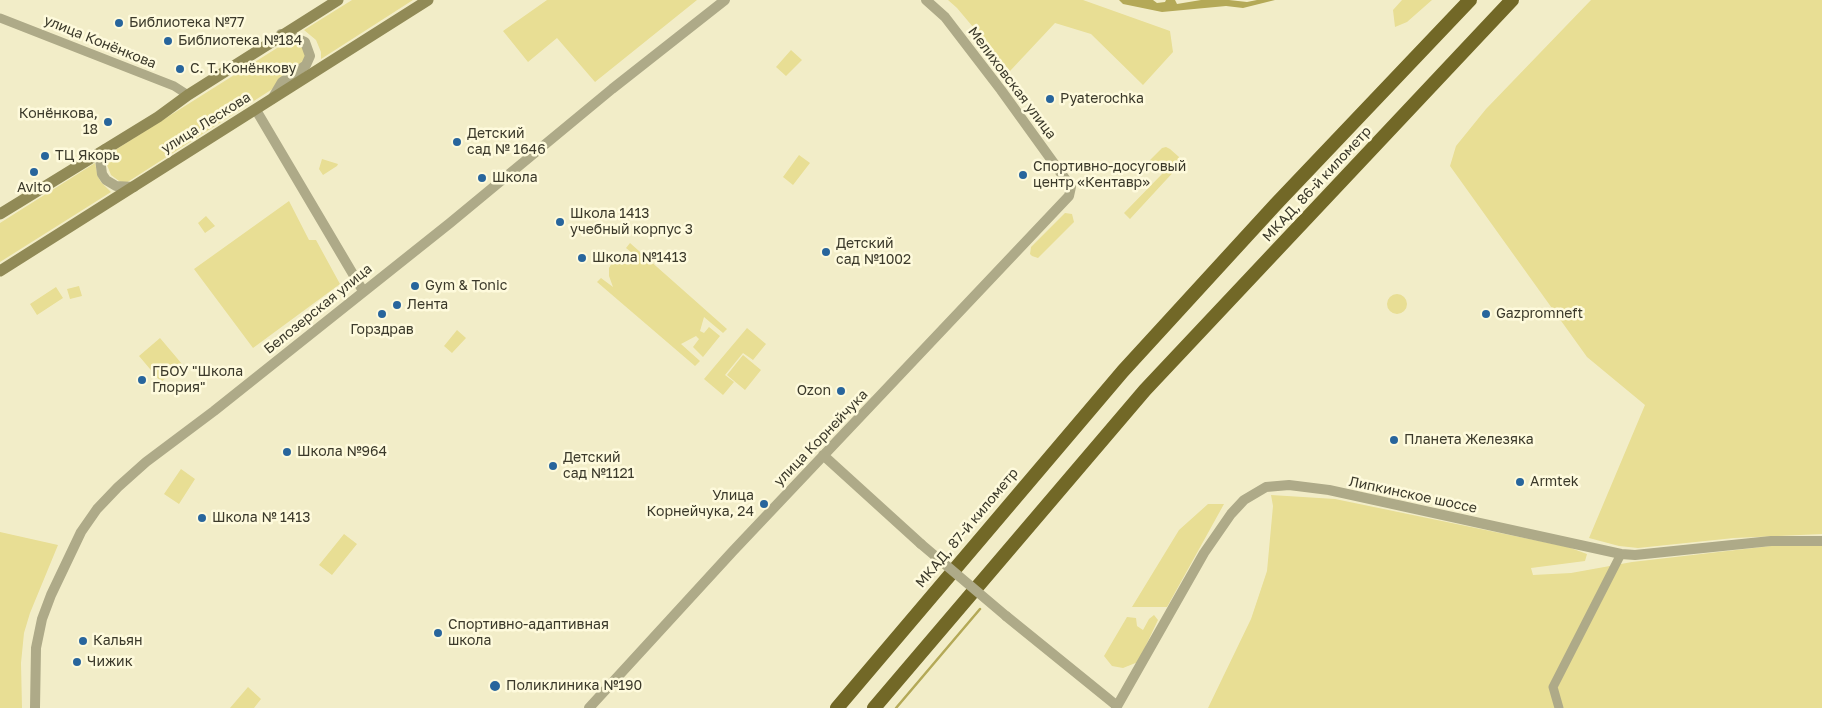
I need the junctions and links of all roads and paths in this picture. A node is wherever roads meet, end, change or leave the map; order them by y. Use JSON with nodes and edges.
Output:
{"nodes":[{"id":1,"x":338,"y":0,"type":"edge"},
{"id":2,"x":428,"y":0,"type":"edge"},
{"id":3,"x":725,"y":0,"type":"edge"},
{"id":4,"x":926,"y":0,"type":"edge"},
{"id":5,"x":1470,"y":0,"type":"edge"},
{"id":6,"x":1512,"y":0,"type":"edge"},
{"id":7,"x":0,"y":18,"type":"edge"},
{"id":8,"x":281,"y":34,"type":"junction"},
{"id":9,"x":188,"y":95,"type":"junction"},
{"id":10,"x":272,"y":100,"type":"junction"},
{"id":11,"x":256,"y":110,"type":"junction"},
{"id":12,"x":105,"y":149,"type":"junction"},
{"id":13,"x":134,"y":187,"type":"junction"},
{"id":14,"x":1071,"y":187,"type":"joint"},
{"id":15,"x":0,"y":214,"type":"edge"},
{"id":16,"x":0,"y":272,"type":"edge"},
{"id":17,"x":364,"y":291,"type":"junction"},
{"id":18,"x":1123,"y":371,"type":"joint"},
{"id":19,"x":823,"y":455,"type":"junction"},
{"id":20,"x":1822,"y":541,"type":"edge"},
{"id":21,"x":1621,"y":554,"type":"junction"},
{"id":22,"x":1117,"y":707,"type":"edge"},
{"id":23,"x":35,"y":708,"type":"edge"},
{"id":24,"x":588,"y":708,"type":"edge"},
{"id":25,"x":837,"y":708,"type":"edge"},
{"id":26,"x":874,"y":708,"type":"edge"},
{"id":27,"x":1559,"y":708,"type":"edge"}],
"edges":[{"from":1,"to":8,"type":"main road"},
{"from":2,"to":10,"type":"main road","name":"улица Лескова"},
{"from":3,"to":17,"type":"street","name":"Белозерская улица"},
{"from":4,"to":14,"type":"street","name":"Мелиховская улица"},
{"from":5,"to":18,"type":"highway","name":"МКАД, 86-й километр"},
{"from":6,"to":26,"type":"highway","name":"МКАД, 86-й километр"},
{"from":7,"to":9,"type":"street","name":"улица Конёнкова"},
{"from":8,"to":9,"type":"main road"},
{"from":8,"to":10,"type":"street"},
{"from":9,"to":12,"type":"main road"},
{"from":10,"to":11,"type":"main road","name":"улица Лескова"},
{"from":11,"to":13,"type":"main road","name":"улица Лескова"},
{"from":11,"to":17,"type":"street"},
{"from":12,"to":13,"type":"street"},
{"from":12,"to":15,"type":"main road"},
{"from":13,"to":16,"type":"main road","name":"улица Лескова"},
{"from":14,"to":19,"type":"street","name":"улица Корнейчука"},
{"from":17,"to":23,"type":"street","name":"Белозерская улица"},
{"from":18,"to":25,"type":"highway","name":"МКАД, 87-й километр"},
{"from":19,"to":22,"type":"street","bridge":true},
{"from":19,"to":24,"type":"street","name":"улица Корнейчука"},
{"from":20,"to":21,"type":"street","name":"Липкинское шоссе"},
{"from":21,"to":22,"type":"street","name":"Липкинское шоссе"},
{"from":21,"to":27,"type":"street"}]}
